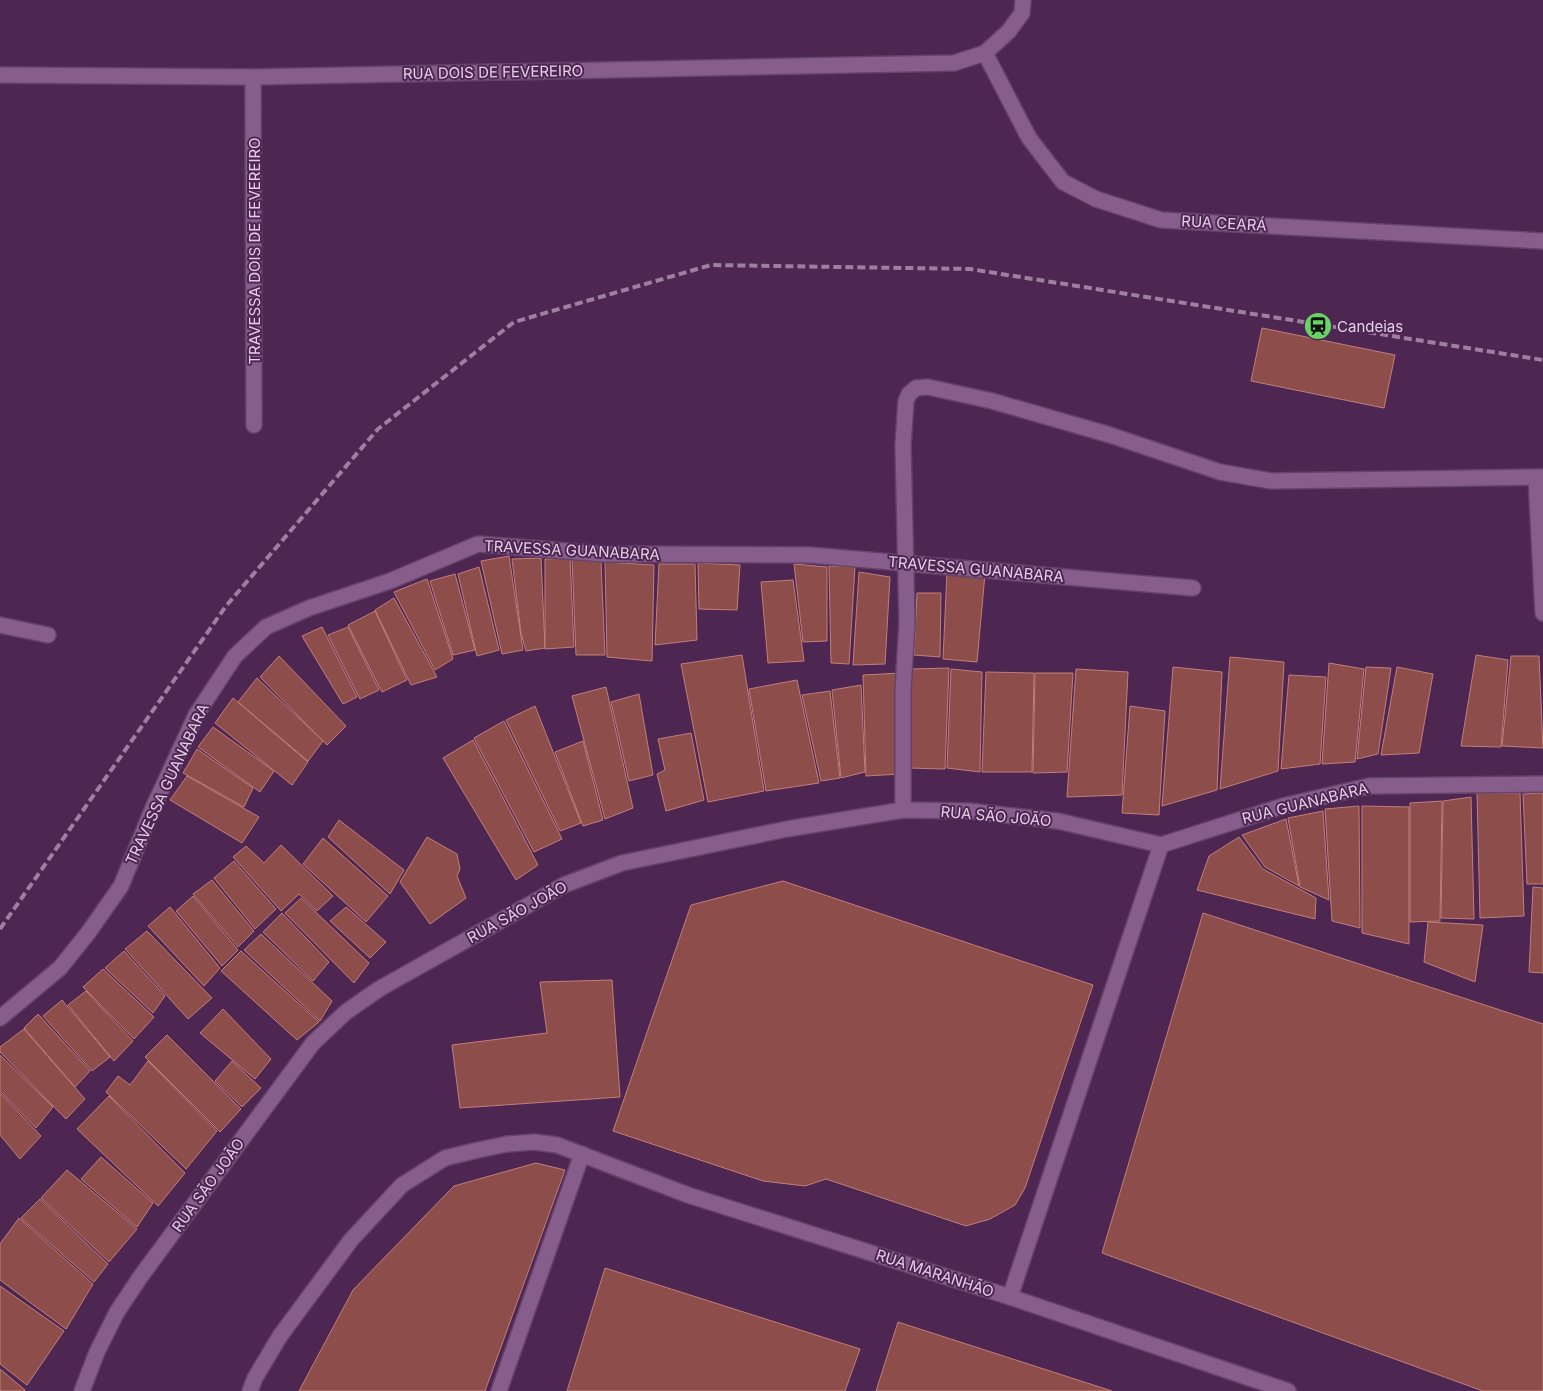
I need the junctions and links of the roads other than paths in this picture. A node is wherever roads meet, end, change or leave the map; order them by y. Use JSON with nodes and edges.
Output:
{"nodes":[{"id":1,"x":1034,"y":0,"type":"edge"},
{"id":2,"x":1022,"y":6,"type":"edge"},
{"id":3,"x":985,"y":52,"type":"junction"},
{"id":4,"x":0,"y":75,"type":"edge"},
{"id":5,"x":253,"y":77,"type":"junction"},
{"id":6,"x":1543,"y":241,"type":"edge"},
{"id":7,"x":254,"y":425,"type":"dead end"},
{"id":8,"x":1540,"y":477,"type":"edge"},
{"id":9,"x":906,"y":562,"type":"junction"},
{"id":10,"x":1193,"y":588,"type":"dead end"},
{"id":11,"x":1543,"y":613,"type":"edge"},
{"id":12,"x":0,"y":625,"type":"edge"},
{"id":13,"x":48,"y":635,"type":"dead end"},
{"id":14,"x":1543,"y":784,"type":"edge"},
{"id":15,"x":903,"y":810,"type":"junction"},
{"id":16,"x":1161,"y":845,"type":"junction"},
{"id":17,"x":0,"y":1018,"type":"edge"},
{"id":18,"x":582,"y":1154,"type":"junction"},
{"id":19,"x":1010,"y":1297,"type":"junction"},
{"id":20,"x":82,"y":1391,"type":"edge"},
{"id":21,"x":250,"y":1391,"type":"edge"},
{"id":22,"x":499,"y":1391,"type":"edge"},
{"id":23,"x":1288,"y":1391,"type":"edge"}],
"edges":[{"from":1,"to":2,"type":"street"},
{"from":2,"to":3,"type":"street"},
{"from":3,"to":5,"type":"street","name":"RUA DOIS DE FEVEREIRO"},
{"from":3,"to":6,"type":"street","name":"RUA CEARÁ"},
{"from":4,"to":5,"type":"street","name":"RUA DOIS DE FEVEREIRO"},
{"from":5,"to":7,"type":"street","name":"TRAVESSA DOIS DE FEVEREIRO"},
{"from":8,"to":9,"type":"street"},
{"from":8,"to":11,"type":"street"},
{"from":9,"to":10,"type":"street","name":"TRAVESSA GUANABARA"},
{"from":9,"to":15,"type":"street"},
{"from":9,"to":17,"type":"street","name":"TRAVESSA GUANABARA"},
{"from":12,"to":13,"type":"street"},
{"from":14,"to":16,"type":"street","name":"RUA GUANABARA"},
{"from":15,"to":16,"type":"street","name":"RUA SÃO JOÃO"},
{"from":15,"to":20,"type":"street","name":"RUA SÃO JOÃO"},
{"from":16,"to":19,"type":"street"},
{"from":18,"to":19,"type":"street","name":"RUA MARANHÃO"},
{"from":18,"to":21,"type":"street","name":"RUA MARANHÃO"},
{"from":18,"to":22,"type":"street"},
{"from":19,"to":23,"type":"street","name":"RUA MARANHÃO"}]}
